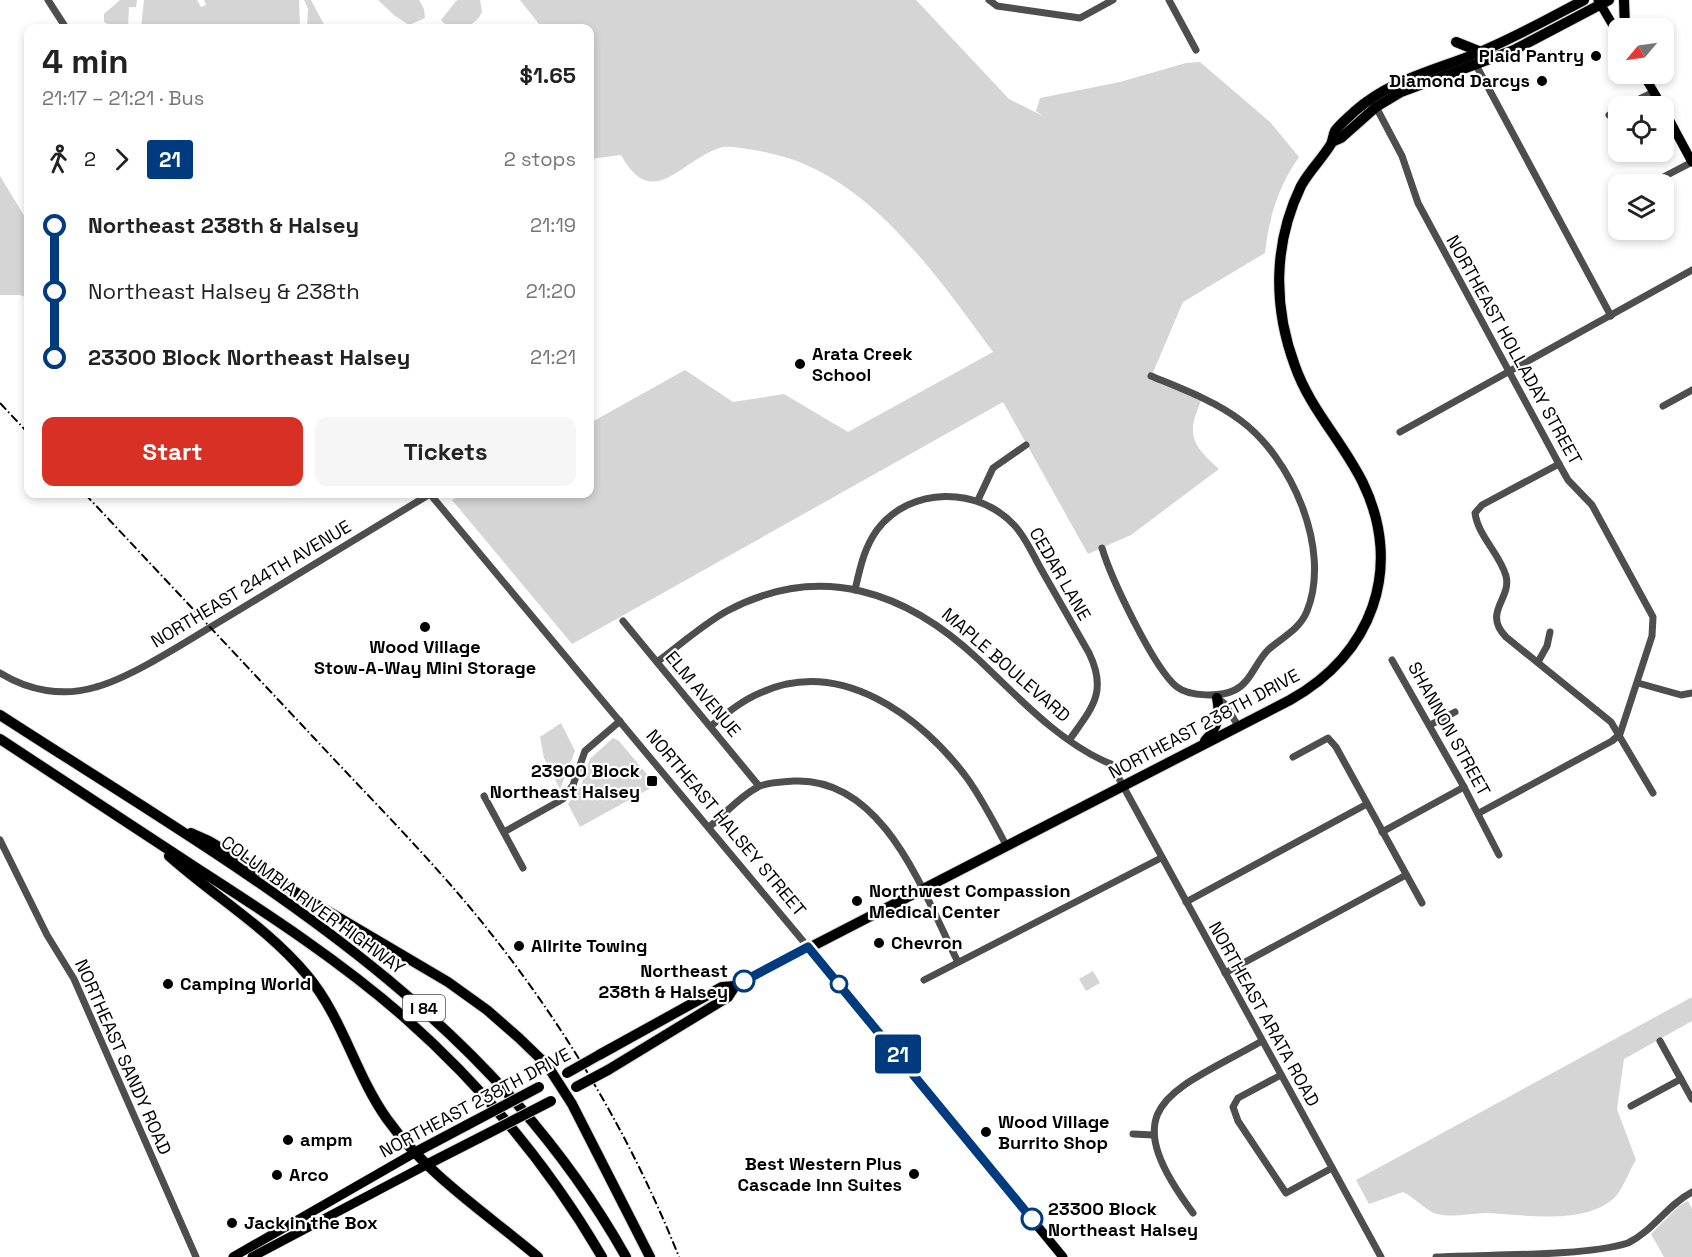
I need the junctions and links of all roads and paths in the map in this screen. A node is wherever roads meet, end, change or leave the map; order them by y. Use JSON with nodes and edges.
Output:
{"nodes":[{"id":1,"x":48,"y":0,"type":"edge"},
{"id":2,"x":989,"y":0,"type":"edge"},
{"id":3,"x":1113,"y":0,"type":"edge"},
{"id":4,"x":1169,"y":0,"type":"edge"},
{"id":5,"x":1584,"y":0,"type":"edge"},
{"id":6,"x":1624,"y":0,"type":"edge"},
{"id":7,"x":1603,"y":2,"type":"edge"},
{"id":8,"x":1610,"y":18,"type":"edge"},
{"id":9,"x":1625,"y":18,"type":"edge"},
{"id":10,"x":63,"y":24,"type":"edge"},
{"id":11,"x":1196,"y":50,"type":"dead end"},
{"id":12,"x":1481,"y":52,"type":"junction"},
{"id":13,"x":1448,"y":64,"type":"junction"},
{"id":14,"x":1476,"y":65,"type":"junction"},
{"id":15,"x":1649,"y":84,"type":"edge"},
{"id":16,"x":1654,"y":92,"type":"junction"},
{"id":17,"x":1646,"y":96,"type":"edge"},
{"id":18,"x":1656,"y":96,"type":"edge"},
{"id":19,"x":1374,"y":103,"type":"junction"},
{"id":20,"x":1674,"y":128,"type":"edge"},
{"id":21,"x":1692,"y":162,"type":"edge"},
{"id":22,"x":1669,"y":174,"type":"edge"},
{"id":23,"x":1692,"y":270,"type":"edge"},
{"id":24,"x":1611,"y":316,"type":"junction"},
{"id":25,"x":1510,"y":372,"type":"junction"},
{"id":26,"x":1151,"y":376,"type":"dead end"},
{"id":27,"x":1692,"y":390,"type":"edge"},
{"id":28,"x":1663,"y":406,"type":"dead end"},
{"id":29,"x":1400,"y":432,"type":"dead end"},
{"id":30,"x":1026,"y":446,"type":"dead end"},
{"id":31,"x":1559,"y":464,"type":"junction"},
{"id":32,"x":423,"y":498,"type":"edge"},
{"id":33,"x":433,"y":498,"type":"edge"},
{"id":34,"x":978,"y":500,"type":"junction"},
{"id":35,"x":1102,"y":548,"type":"dead end"},
{"id":36,"x":855,"y":590,"type":"junction"},
{"id":37,"x":623,"y":621,"type":"dead end"},
{"id":38,"x":1550,"y":632,"type":"dead end"},
{"id":39,"x":1392,"y":660,"type":"dead end"},
{"id":40,"x":657,"y":662,"type":"junction"},
{"id":41,"x":1538,"y":662,"type":"junction"},
{"id":42,"x":0,"y":673,"type":"edge"},
{"id":43,"x":1638,"y":683,"type":"junction"},
{"id":44,"x":1692,"y":693,"type":"edge"},
{"id":45,"x":1216,"y":697,"type":"junction"},
{"id":46,"x":1455,"y":711,"type":"dead end"},
{"id":47,"x":0,"y":715,"type":"edge"},
{"id":48,"x":620,"y":721,"type":"junction"},
{"id":49,"x":1430,"y":725,"type":"junction"},
{"id":50,"x":711,"y":726,"type":"junction"},
{"id":51,"x":1238,"y":726,"type":"junction"},
{"id":52,"x":1620,"y":734,"type":"junction"},
{"id":53,"x":0,"y":739,"type":"edge"},
{"id":54,"x":1070,"y":739,"type":"junction"},
{"id":55,"x":1200,"y":745,"type":"junction"},
{"id":56,"x":1293,"y":757,"type":"dead end"},
{"id":57,"x":1121,"y":785,"type":"junction"},
{"id":58,"x":759,"y":786,"type":"junction"},
{"id":59,"x":1464,"y":787,"type":"junction"},
{"id":60,"x":1653,"y":794,"type":"dead end"},
{"id":61,"x":483,"y":796,"type":"dead end"},
{"id":62,"x":1367,"y":804,"type":"junction"},
{"id":63,"x":1479,"y":813,"type":"junction"},
{"id":64,"x":163,"y":820,"type":"junction"},
{"id":65,"x":709,"y":828,"type":"junction"},
{"id":66,"x":504,"y":832,"type":"junction"},
{"id":67,"x":1382,"y":832,"type":"junction"},
{"id":68,"x":145,"y":834,"type":"junction"},
{"id":69,"x":0,"y":840,"type":"edge"},
{"id":70,"x":1006,"y":845,"type":"junction"},
{"id":71,"x":1499,"y":855,"type":"dead end"},
{"id":72,"x":1161,"y":858,"type":"junction"},
{"id":73,"x":524,"y":868,"type":"dead end"},
{"id":74,"x":1406,"y":874,"type":"junction"},
{"id":75,"x":921,"y":889,"type":"junction"},
{"id":76,"x":1186,"y":902,"type":"junction"},
{"id":77,"x":1422,"y":903,"type":"dead end"},
{"id":78,"x":808,"y":947,"type":"junction"},
{"id":79,"x":958,"y":962,"type":"junction"},
{"id":80,"x":1225,"y":973,"type":"junction"},
{"id":81,"x":924,"y":980,"type":"dead end"},
{"id":82,"x":735,"y":986,"type":"junction"},
{"id":83,"x":1262,"y":1041,"type":"junction"},
{"id":84,"x":1660,"y":1041,"type":"dead end"},
{"id":85,"x":1281,"y":1075,"type":"junction"},
{"id":86,"x":556,"y":1079,"type":"junction"},
{"id":87,"x":1681,"y":1079,"type":"junction"},
{"id":88,"x":565,"y":1093,"type":"junction"},
{"id":89,"x":1692,"y":1099,"type":"edge"},
{"id":90,"x":1631,"y":1106,"type":"dead end"},
{"id":91,"x":1133,"y":1134,"type":"dead end"},
{"id":92,"x":1153,"y":1136,"type":"junction"},
{"id":93,"x":416,"y":1152,"type":"junction"},
{"id":94,"x":428,"y":1164,"type":"junction"},
{"id":95,"x":1332,"y":1168,"type":"junction"},
{"id":96,"x":1692,"y":1192,"type":"edge"},
{"id":97,"x":1193,"y":1213,"type":"dead end"},
{"id":98,"x":1536,"y":1256,"type":"edge"},
{"id":99,"x":196,"y":1257,"type":"edge"},
{"id":100,"x":233,"y":1257,"type":"edge"},
{"id":101,"x":252,"y":1257,"type":"edge"},
{"id":102,"x":538,"y":1257,"type":"edge"},
{"id":103,"x":602,"y":1257,"type":"edge"},
{"id":104,"x":626,"y":1257,"type":"edge"},
{"id":105,"x":650,"y":1257,"type":"edge"},
{"id":106,"x":1064,"y":1257,"type":"edge"},
{"id":107,"x":1381,"y":1257,"type":"edge"},
{"id":108,"x":1436,"y":1257,"type":"edge"},
{"id":109,"x":1442,"y":1257,"type":"edge"}],
"edges":[{"from":1,"to":10,"type":"street"},
{"from":2,"to":3,"type":"street"},
{"from":4,"to":11,"type":"street"},
{"from":5,"to":12,"type":"highway"},
{"from":6,"to":9,"type":"highway"},
{"from":7,"to":8,"type":"main road"},
{"from":7,"to":14,"type":"highway"},
{"from":12,"to":13,"type":"highway"},
{"from":12,"to":13,"type":"highway"},
{"from":13,"to":19,"type":"highway"},
{"from":14,"to":19,"type":"highway"},
{"from":14,"to":24,"type":"street"},
{"from":15,"to":16,"type":"main road"},
{"from":16,"to":17,"type":"street"},
{"from":16,"to":18,"type":"main road"},
{"from":19,"to":25,"type":"street","name":"NORTHEAST HOLLADAY STREET"},
{"from":19,"to":51,"type":"highway","name":"NORTHEAST 238TH DRIVE"},
{"from":20,"to":21,"type":"main road"},
{"from":21,"to":22,"type":"street"},
{"from":23,"to":24,"type":"street"},
{"from":24,"to":25,"type":"street"},
{"from":25,"to":29,"type":"street"},
{"from":25,"to":31,"type":"street","name":"NORTHEAST HOLLADAY STREET"},
{"from":26,"to":45,"type":"street"},
{"from":27,"to":28,"type":"street"},
{"from":30,"to":34,"type":"street"},
{"from":31,"to":41,"type":"street"},
{"from":31,"to":43,"type":"street","name":"NORTHEAST HOLLADAY STREET"},
{"from":32,"to":42,"type":"street","name":"NORTHEAST 244TH AVENUE"},
{"from":33,"to":48,"type":"street","name":"NORTHEAST HALSEY STREET"},
{"from":34,"to":36,"type":"street","name":"CEDAR LANE"},
{"from":34,"to":54,"type":"street","name":"CEDAR LANE"},
{"from":35,"to":45,"type":"street"},
{"from":36,"to":40,"type":"street","name":"MAPLE BOULEVARD"},
{"from":36,"to":54,"type":"street","name":"MAPLE BOULEVARD"},
{"from":37,"to":40,"type":"street","name":"ELM AVENUE"},
{"from":38,"to":41,"type":"street"},
{"from":39,"to":49,"type":"street","name":"SHANNON STREET"},
{"from":40,"to":50,"type":"street","name":"ELM AVENUE"},
{"from":41,"to":52,"type":"street"},
{"from":43,"to":44,"type":"street"},
{"from":43,"to":52,"type":"street","name":"NORTHEAST HOLLADAY STREET"},
{"from":45,"to":51,"type":"street"},
{"from":45,"to":55,"type":"highway"},
{"from":46,"to":49,"type":"street"},
{"from":47,"to":64,"type":"highway","name":"COLUMBIA RIVER HIGHWAY","number":"I 84"},
{"from":48,"to":65,"type":"street","name":"NORTHEAST HALSEY STREET"},
{"from":48,"to":66,"type":"street"},
{"from":49,"to":59,"type":"street","name":"SHANNON STREET"},
{"from":50,"to":58,"type":"street","name":"ELM AVENUE"},
{"from":50,"to":70,"type":"street"},
{"from":51,"to":55,"type":"highway","name":"NORTHEAST 238TH DRIVE"},
{"from":52,"to":60,"type":"street"},
{"from":52,"to":63,"type":"street"},
{"from":53,"to":68,"type":"highway","name":"COLUMBIA RIVER HIGHWAY","number":"I 84"},
{"from":54,"to":57,"type":"street","name":"MAPLE BOULEVARD"},
{"from":55,"to":57,"type":"highway","name":"NORTHEAST 238TH DRIVE"},
{"from":56,"to":62,"type":"street"},
{"from":57,"to":70,"type":"highway","name":"NORTHEAST 238TH DRIVE"},
{"from":57,"to":72,"type":"street","name":"NORTHEAST ARATA ROAD"},
{"from":58,"to":65,"type":"street"},
{"from":58,"to":75,"type":"street"},
{"from":59,"to":63,"type":"street","name":"SHANNON STREET"},
{"from":59,"to":67,"type":"street"},
{"from":61,"to":66,"type":"street"},
{"from":62,"to":67,"type":"street"},
{"from":62,"to":76,"type":"street"},
{"from":63,"to":71,"type":"street","name":"SHANNON STREET"},
{"from":64,"to":86,"type":"highway"},
{"from":64,"to":104,"type":"highway","name":"COLUMBIA RIVER HIGHWAY","number":"I 84"},
{"from":65,"to":78,"type":"street","name":"NORTHEAST HALSEY STREET"},
{"from":66,"to":73,"type":"street"},
{"from":67,"to":74,"type":"street"},
{"from":68,"to":93,"type":"highway"},
{"from":68,"to":103,"type":"highway","name":"COLUMBIA RIVER HIGHWAY","number":"I 84"},
{"from":69,"to":99,"type":"street","name":"NORTHEAST SANDY ROAD"},
{"from":70,"to":75,"type":"highway","name":"NORTHEAST 238TH DRIVE"},
{"from":72,"to":76,"type":"street","name":"NORTHEAST ARATA ROAD"},
{"from":72,"to":79,"type":"street"},
{"from":74,"to":77,"type":"street"},
{"from":74,"to":80,"type":"street"},
{"from":75,"to":78,"type":"highway","name":"NORTHEAST 238TH DRIVE"},
{"from":75,"to":79,"type":"street"},
{"from":76,"to":80,"type":"street","name":"NORTHEAST ARATA ROAD"},
{"from":78,"to":82,"type":"highway","name":"NORTHEAST 238TH DRIVE"},
{"from":78,"to":106,"type":"main road","name":"NORTHEAST HALSEY STREET"},
{"from":79,"to":81,"type":"street"},
{"from":80,"to":83,"type":"street","name":"NORTHEAST ARATA ROAD"},
{"from":82,"to":86,"type":"highway","name":"NORTHEAST 238TH DRIVE","bridge":true},
{"from":82,"to":88,"type":"highway","name":"NORTHEAST 238TH DRIVE","bridge":true},
{"from":83,"to":85,"type":"street","name":"NORTHEAST ARATA ROAD"},
{"from":83,"to":92,"type":"street"},
{"from":84,"to":87,"type":"street"},
{"from":85,"to":95,"type":"street","name":"NORTHEAST ARATA ROAD"},
{"from":85,"to":95,"type":"street"},
{"from":86,"to":88,"type":"highway"},
{"from":86,"to":93,"type":"highway","name":"NORTHEAST 238TH DRIVE","bridge":true},
{"from":87,"to":89,"type":"street"},
{"from":87,"to":90,"type":"street"},
{"from":88,"to":94,"type":"highway","name":"NORTHEAST 238TH DRIVE","bridge":true},
{"from":88,"to":105,"type":"highway"},
{"from":91,"to":92,"type":"street"},
{"from":92,"to":97,"type":"street"},
{"from":93,"to":94,"type":"highway"},
{"from":93,"to":100,"type":"main road","name":"NORTHEAST 238TH DRIVE"},
{"from":94,"to":101,"type":"main road","name":"NORTHEAST 238TH DRIVE"},
{"from":94,"to":102,"type":"highway"},
{"from":95,"to":107,"type":"street","name":"NORTHEAST ARATA ROAD"},
{"from":96,"to":98,"type":"street"},
{"from":98,"to":109,"type":"street"},
{"from":108,"to":109,"type":"street"}]}
